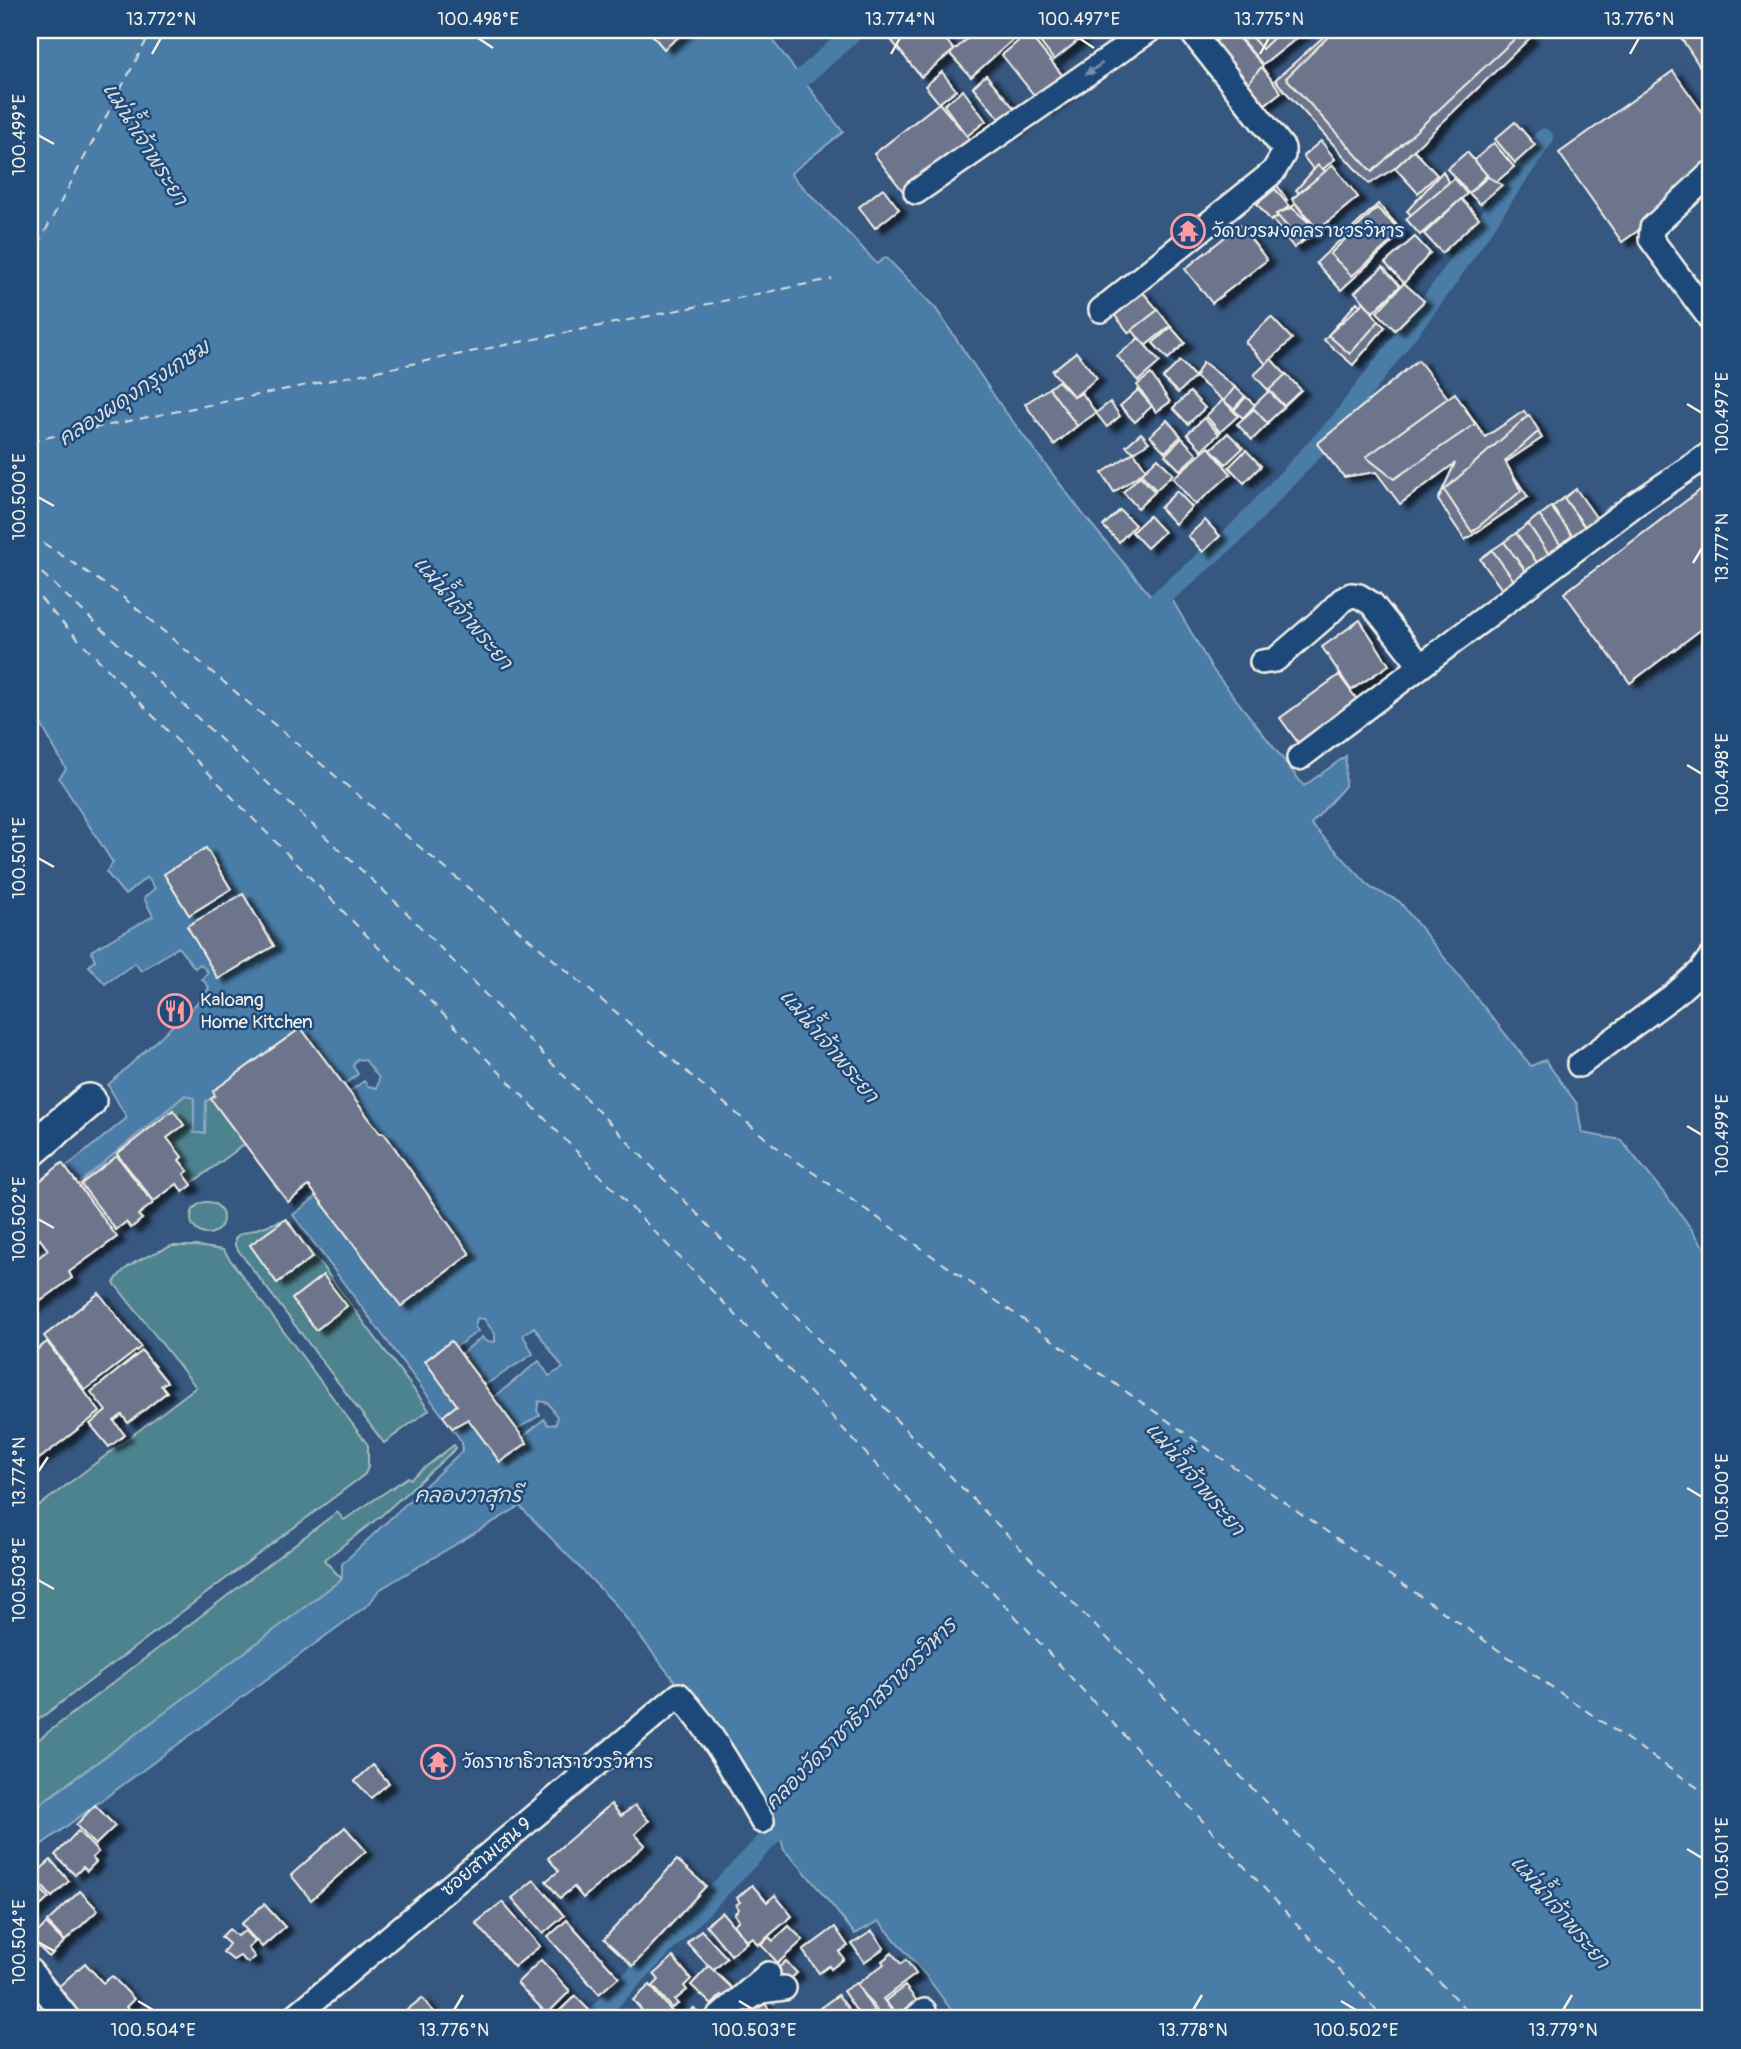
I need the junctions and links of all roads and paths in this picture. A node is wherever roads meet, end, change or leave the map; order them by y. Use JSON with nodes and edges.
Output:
{"nodes":[{"id":1,"x":1150,"y":30,"type":"edge"},
{"id":2,"x":1190,"y":30,"type":"edge"},
{"id":3,"x":1711,"y":173,"type":"edge"},
{"id":4,"x":916,"y":192,"type":"dead end"},
{"id":5,"x":1101,"y":310,"type":"dead end"},
{"id":6,"x":1711,"y":320,"type":"edge"},
{"id":7,"x":1711,"y":453,"type":"edge"},
{"id":8,"x":1262,"y":662,"type":"dead end"},
{"id":9,"x":1422,"y":666,"type":"junction"},
{"id":10,"x":1299,"y":758,"type":"dead end"},
{"id":11,"x":1711,"y":957,"type":"edge"},
{"id":12,"x":1579,"y":1065,"type":"dead end"},
{"id":13,"x":89,"y":1101,"type":"dead end"},
{"id":14,"x":30,"y":1152,"type":"edge"},
{"id":15,"x":762,"y":1822,"type":"dead end"},
{"id":16,"x":30,"y":1971,"type":"edge"},
{"id":17,"x":776,"y":1981,"type":"dead end"},
{"id":18,"x":68,"y":2019,"type":"edge"},
{"id":19,"x":292,"y":2019,"type":"edge"},
{"id":20,"x":717,"y":2019,"type":"edge"}],
"edges":[{"from":1,"to":4,"type":"street","one_way":true},
{"from":2,"to":5,"type":"street"},
{"from":3,"to":6,"type":"street"},
{"from":7,"to":9,"type":"street"},
{"from":8,"to":9,"type":"street"},
{"from":9,"to":10,"type":"street"},
{"from":11,"to":12,"type":"street"},
{"from":13,"to":14,"type":"street"},
{"from":15,"to":19,"type":"street","name":"ซอยสามเสน 9"},
{"from":16,"to":18,"type":"street"},
{"from":17,"to":20,"type":"street"}]}
